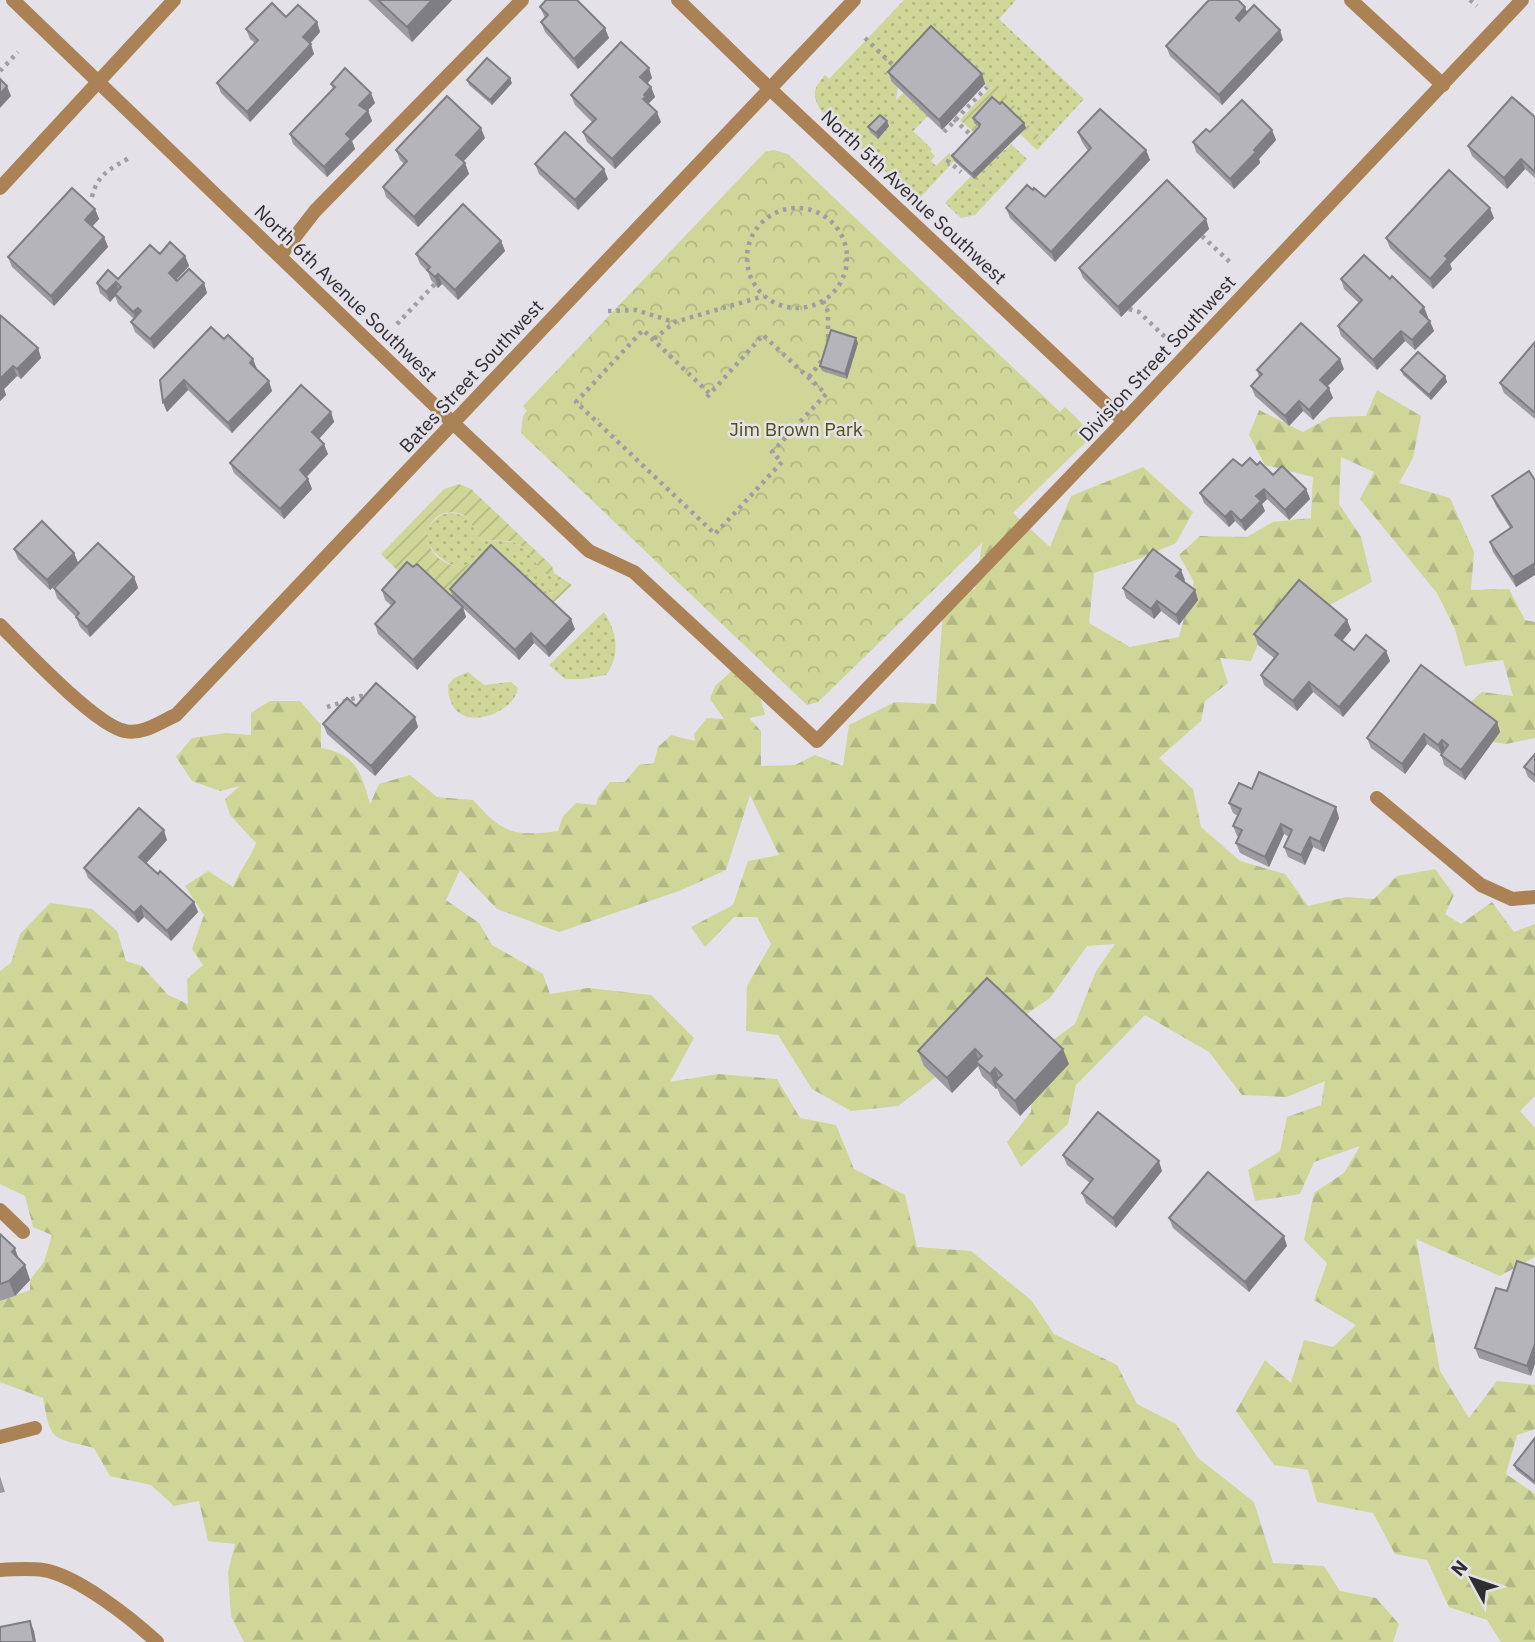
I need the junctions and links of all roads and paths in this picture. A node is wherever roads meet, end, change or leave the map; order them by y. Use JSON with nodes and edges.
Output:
{"nodes":[{"id":1,"x":13,"y":0,"type":"edge"},
{"id":2,"x":174,"y":0,"type":"edge"},
{"id":3,"x":522,"y":0,"type":"edge"},
{"id":4,"x":678,"y":0,"type":"edge"},
{"id":5,"x":854,"y":0,"type":"edge"},
{"id":6,"x":1351,"y":0,"type":"edge"},
{"id":7,"x":1470,"y":0,"type":"edge"},
{"id":8,"x":1522,"y":0,"type":"edge"},
{"id":9,"x":1477,"y":6,"type":"dead end"},
{"id":10,"x":865,"y":38,"type":"dead end"},
{"id":11,"x":18,"y":52,"type":"dead end"},
{"id":12,"x":0,"y":71,"type":"edge"},
{"id":13,"x":901,"y":72,"type":"edge"},
{"id":14,"x":98,"y":81,"type":"junction"},
{"id":15,"x":1443,"y":85,"type":"junction"},
{"id":16,"x":987,"y":87,"type":"dead end"},
{"id":17,"x":769,"y":88,"type":"junction"},
{"id":18,"x":954,"y":120,"type":"junction"},
{"id":19,"x":944,"y":132,"type":"edge"},
{"id":20,"x":975,"y":139,"type":"edge"},
{"id":21,"x":962,"y":146,"type":"edge"},
{"id":22,"x":129,"y":158,"type":"dead end"},
{"id":23,"x":961,"y":173,"type":"edge"},
{"id":24,"x":0,"y":188,"type":"edge"},
{"id":25,"x":92,"y":197,"type":"dead end"},
{"id":26,"x":1202,"y":236,"type":"edge"},
{"id":27,"x":280,"y":256,"type":"junction"},
{"id":28,"x":1233,"y":265,"type":"dead end"},
{"id":29,"x":435,"y":284,"type":"edge"},
{"id":30,"x":764,"y":296,"type":"junction"},
{"id":31,"x":823,"y":301,"type":"junction"},
{"id":32,"x":1129,"y":309,"type":"edge"},
{"id":33,"x":608,"y":311,"type":"dead end"},
{"id":34,"x":675,"y":322,"type":"junction"},
{"id":35,"x":397,"y":324,"type":"dead end"},
{"id":36,"x":1165,"y":337,"type":"dead end"},
{"id":37,"x":654,"y":339,"type":"junction"},
{"id":38,"x":827,"y":344,"type":"edge"},
{"id":39,"x":825,"y":355,"type":"edge"},
{"id":40,"x":809,"y":377,"type":"junction"},
{"id":41,"x":1124,"y":421,"type":"junction"},
{"id":42,"x":453,"y":423,"type":"junction"},
{"id":43,"x":0,"y":625,"type":"edge"},
{"id":44,"x":373,"y":700,"type":"edge"},
{"id":45,"x":327,"y":707,"type":"dead end"},
{"id":46,"x":817,"y":741,"type":"joint"},
{"id":47,"x":1377,"y":798,"type":"dead end"},
{"id":48,"x":1535,"y":897,"type":"edge"},
{"id":49,"x":0,"y":1210,"type":"edge"},
{"id":50,"x":23,"y":1232,"type":"dead end"},
{"id":51,"x":34,"y":1428,"type":"dead end"},
{"id":52,"x":0,"y":1437,"type":"edge"},
{"id":53,"x":0,"y":1570,"type":"edge"},
{"id":54,"x":157,"y":1642,"type":"edge"}],
"edges":[{"from":1,"to":14,"type":"street","name":"North 6th Avenue Southwest"},
{"from":2,"to":14,"type":"street"},
{"from":3,"to":27,"type":"street"},
{"from":4,"to":17,"type":"street","name":"North 5th Avenue Southwest"},
{"from":5,"to":17,"type":"street","name":"Bates Street Southwest"},
{"from":6,"to":15,"type":"street"},
{"from":7,"to":9,"type":"path"},
{"from":8,"to":15,"type":"street","name":"Division Street Southwest"},
{"from":10,"to":13,"type":"path"},
{"from":11,"to":12,"type":"path"},
{"from":14,"to":24,"type":"street"},
{"from":14,"to":27,"type":"street","name":"North 6th Avenue Southwest"},
{"from":15,"to":41,"type":"street","name":"Division Street Southwest"},
{"from":16,"to":18,"type":"path"},
{"from":17,"to":41,"type":"street","name":"North 5th Avenue Southwest"},
{"from":17,"to":42,"type":"street","name":"Bates Street Southwest"},
{"from":18,"to":19,"type":"path"},
{"from":18,"to":20,"type":"path"},
{"from":21,"to":23,"type":"path"},
{"from":22,"to":25,"type":"path"},
{"from":26,"to":28,"type":"path"},
{"from":27,"to":42,"type":"street","name":"North 6th Avenue Southwest"},
{"from":29,"to":35,"type":"path"},
{"from":30,"to":31,"type":"path"},
{"from":30,"to":31,"type":"path"},
{"from":30,"to":34,"type":"path"},
{"from":31,"to":38,"type":"path"},
{"from":32,"to":36,"type":"path"},
{"from":33,"to":34,"type":"path"},
{"from":34,"to":37,"type":"path"},
{"from":37,"to":40,"type":"path"},
{"from":37,"to":40,"type":"path"},
{"from":39,"to":40,"type":"path"},
{"from":41,"to":46,"type":"street","name":"Division Street Southwest"},
{"from":42,"to":43,"type":"street","name":"Bates Street Southwest"},
{"from":42,"to":46,"type":"street","name":"North 6th Avenue Southwest"},
{"from":44,"to":45,"type":"path"},
{"from":47,"to":48,"type":"street"},
{"from":49,"to":50,"type":"street"},
{"from":51,"to":52,"type":"street"},
{"from":53,"to":54,"type":"street"}]}
